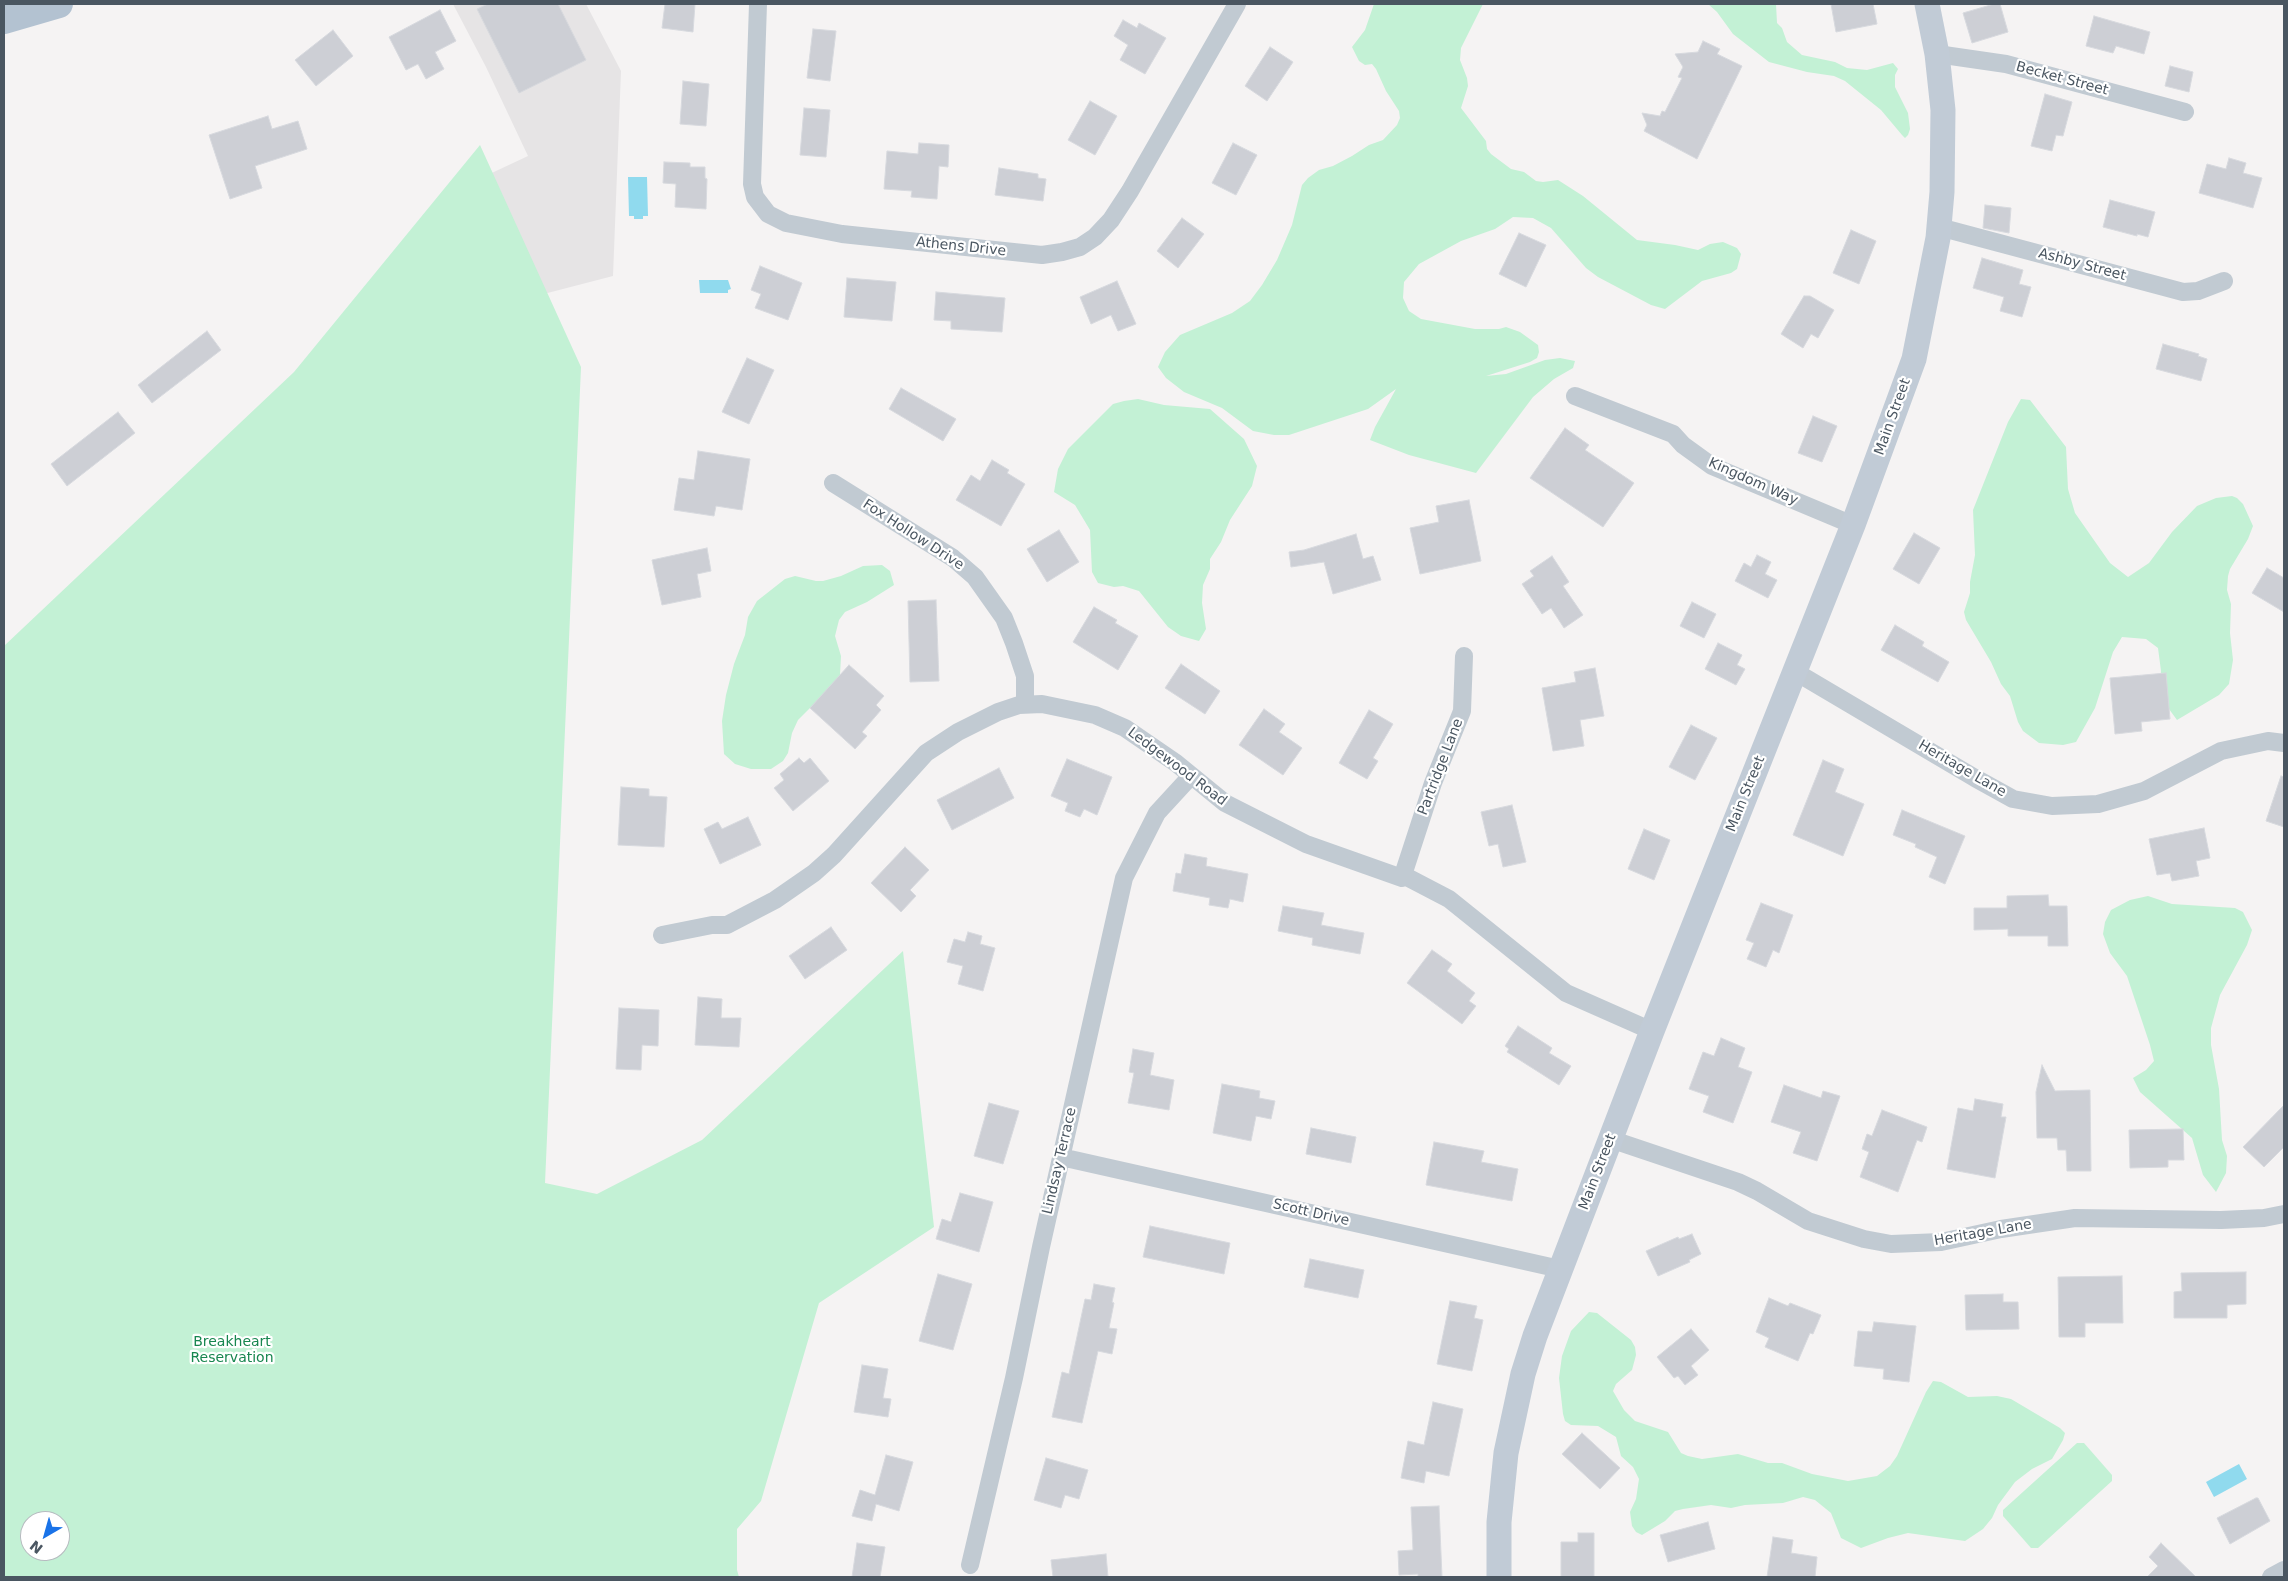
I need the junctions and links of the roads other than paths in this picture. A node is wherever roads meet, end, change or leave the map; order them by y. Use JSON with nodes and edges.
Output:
{"nodes":[{"id":1,"x":59,"y":4,"type":"edge"},
{"id":2,"x":758,"y":4,"type":"edge"},
{"id":3,"x":1237,"y":4,"type":"edge"},
{"id":4,"x":1927,"y":4,"type":"edge"},
{"id":5,"x":4,"y":20,"type":"edge"},
{"id":6,"x":1937,"y":54,"type":"junction"},
{"id":7,"x":2185,"y":112,"type":"dead end"},
{"id":8,"x":1939,"y":227,"type":"junction"},
{"id":9,"x":2224,"y":281,"type":"dead end"},
{"id":10,"x":1575,"y":396,"type":"dead end"},
{"id":11,"x":833,"y":483,"type":"dead end"},
{"id":12,"x":1853,"y":525,"type":"junction"},
{"id":13,"x":1464,"y":656,"type":"dead end"},
{"id":14,"x":1794,"y":671,"type":"junction"},
{"id":15,"x":1025,"y":704,"type":"junction"},
{"id":16,"x":2284,"y":743,"type":"edge"},
{"id":17,"x":1191,"y":776,"type":"junction"},
{"id":18,"x":1403,"y":875,"type":"junction"},
{"id":19,"x":662,"y":935,"type":"dead end"},
{"id":20,"x":1652,"y":1031,"type":"junction"},
{"id":21,"x":1610,"y":1139,"type":"junction"},
{"id":22,"x":1061,"y":1157,"type":"junction"},
{"id":23,"x":2284,"y":1214,"type":"edge"},
{"id":24,"x":1560,"y":1269,"type":"junction"},
{"id":25,"x":970,"y":1565,"type":"dead end"},
{"id":26,"x":2284,"y":1570,"type":"edge"},
{"id":27,"x":1499,"y":1577,"type":"edge"},
{"id":28,"x":2271,"y":1577,"type":"edge"}],
"edges":[{"from":1,"to":5,"type":"main road"},
{"from":2,"to":3,"type":"street","name":"Athens Drive"},
{"from":4,"to":6,"type":"main road","name":"Main Street"},
{"from":6,"to":7,"type":"street","name":"Becket Street"},
{"from":6,"to":8,"type":"main road","name":"Main Street"},
{"from":8,"to":9,"type":"street","name":"Ashby Street"},
{"from":8,"to":12,"type":"main road","name":"Main Street"},
{"from":10,"to":12,"type":"street","name":"Kingdom Way"},
{"from":11,"to":15,"type":"street","name":"Fox Hollow Drive"},
{"from":12,"to":14,"type":"main road","name":"Main Street"},
{"from":13,"to":18,"type":"street","name":"Partridge Lane"},
{"from":14,"to":16,"type":"street","name":"Heritage Lane"},
{"from":14,"to":20,"type":"main road","name":"Main Street"},
{"from":15,"to":17,"type":"street","name":"Ledgewood Road"},
{"from":15,"to":19,"type":"street","name":"Ledgewood Road"},
{"from":17,"to":18,"type":"street","name":"Ledgewood Road"},
{"from":17,"to":22,"type":"street","name":"Lindsay Terrace"},
{"from":18,"to":20,"type":"street","name":"Ledgewood Road"},
{"from":20,"to":21,"type":"main road","name":"Main Street"},
{"from":21,"to":23,"type":"street","name":"Heritage Lane"},
{"from":21,"to":24,"type":"main road","name":"Main Street"},
{"from":22,"to":24,"type":"street","name":"Scott Drive"},
{"from":22,"to":25,"type":"street","name":"Lindsay Terrace"},
{"from":24,"to":27,"type":"main road","name":"Main Street"},
{"from":26,"to":28,"type":"street"}]}
